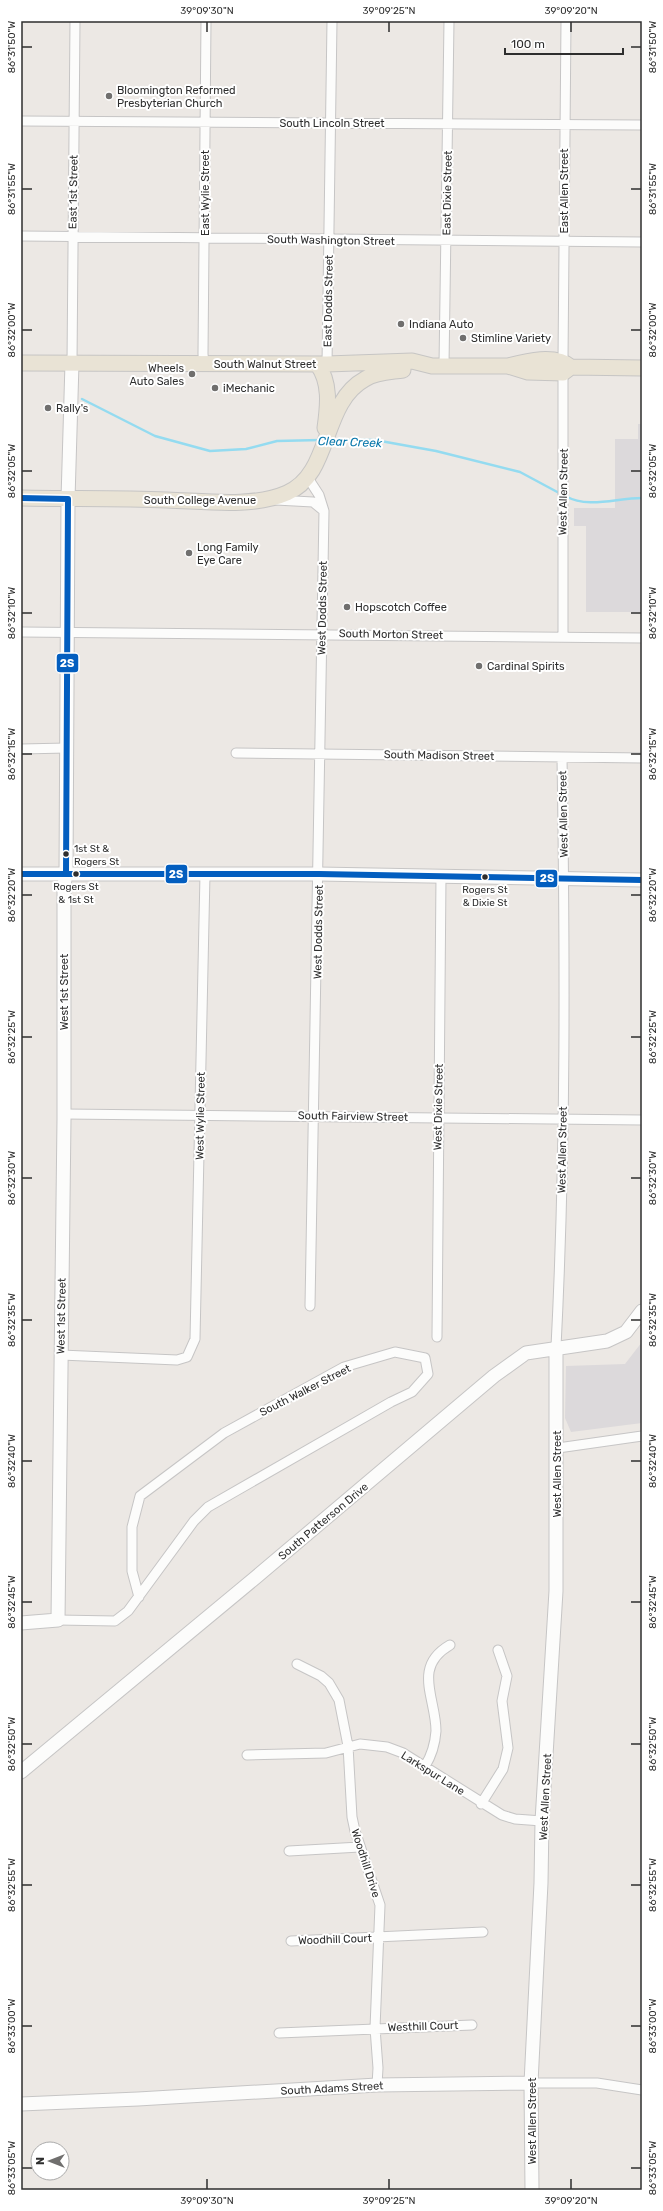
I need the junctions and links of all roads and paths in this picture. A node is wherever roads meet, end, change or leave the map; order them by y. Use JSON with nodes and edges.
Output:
{"nodes":[{"id":1,"x":75,"y":21,"type":"edge"},
{"id":2,"x":206,"y":21,"type":"edge"},
{"id":3,"x":332,"y":21,"type":"edge"},
{"id":4,"x":449,"y":21,"type":"edge"},
{"id":5,"x":566,"y":21,"type":"edge"},
{"id":6,"x":74,"y":120,"type":"junction"},
{"id":7,"x":21,"y":121,"type":"edge"},
{"id":8,"x":205,"y":122,"type":"junction"},
{"id":9,"x":330,"y":122,"type":"junction"},
{"id":10,"x":447,"y":124,"type":"junction"},
{"id":11,"x":565,"y":125,"type":"junction"},
{"id":12,"x":642,"y":125,"type":"edge"},
{"id":13,"x":21,"y":236,"type":"edge"},
{"id":14,"x":72,"y":236,"type":"junction"},
{"id":15,"x":205,"y":238,"type":"junction"},
{"id":16,"x":328,"y":240,"type":"junction"},
{"id":17,"x":446,"y":241,"type":"junction"},
{"id":18,"x":564,"y":242,"type":"junction"},
{"id":19,"x":642,"y":242,"type":"edge"},
{"id":20,"x":21,"y":363,"type":"edge"},
{"id":21,"x":72,"y":363,"type":"junction"},
{"id":22,"x":204,"y":364,"type":"junction"},
{"id":23,"x":322,"y":364,"type":"junction"},
{"id":24,"x":438,"y":366,"type":"junction"},
{"id":25,"x":566,"y":367,"type":"junction"},
{"id":26,"x":642,"y":368,"type":"edge"},
{"id":27,"x":329,"y":421,"type":"junction"},
{"id":28,"x":308,"y":478,"type":"junction"},
{"id":29,"x":21,"y":498,"type":"edge"},
{"id":30,"x":68,"y":499,"type":"junction"},
{"id":31,"x":263,"y":500,"type":"junction"},
{"id":32,"x":324,"y":511,"type":"junction"},
{"id":33,"x":21,"y":632,"type":"edge"},
{"id":34,"x":67,"y":632,"type":"junction"},
{"id":35,"x":322,"y":634,"type":"junction"},
{"id":36,"x":563,"y":636,"type":"junction"},
{"id":37,"x":642,"y":638,"type":"edge"},
{"id":38,"x":67,"y":748,"type":"junction"},
{"id":39,"x":21,"y":749,"type":"edge"},
{"id":40,"x":236,"y":752,"type":"dead end"},
{"id":41,"x":318,"y":754,"type":"junction"},
{"id":42,"x":562,"y":757,"type":"junction"},
{"id":43,"x":642,"y":758,"type":"edge"},
{"id":44,"x":21,"y":874,"type":"edge"},
{"id":45,"x":66,"y":874,"type":"junction"},
{"id":46,"x":205,"y":874,"type":"junction"},
{"id":47,"x":319,"y":874,"type":"junction"},
{"id":48,"x":441,"y":876,"type":"junction"},
{"id":49,"x":564,"y":878,"type":"junction"},
{"id":50,"x":642,"y":880,"type":"edge"},
{"id":51,"x":64,"y":1114,"type":"junction"},
{"id":52,"x":200,"y":1114,"type":"junction"},
{"id":53,"x":314,"y":1115,"type":"junction"},
{"id":54,"x":437,"y":1118,"type":"junction"},
{"id":55,"x":562,"y":1120,"type":"junction"},
{"id":56,"x":642,"y":1120,"type":"edge"},
{"id":57,"x":310,"y":1306,"type":"dead end"},
{"id":58,"x":642,"y":1311,"type":"edge"},
{"id":59,"x":437,"y":1337,"type":"dead end"},
{"id":60,"x":556,"y":1347,"type":"junction"},
{"id":61,"x":61,"y":1355,"type":"junction"},
{"id":62,"x":642,"y":1436,"type":"edge"},
{"id":63,"x":558,"y":1448,"type":"junction"},
{"id":64,"x":139,"y":1597,"type":"junction"},
{"id":65,"x":58,"y":1620,"type":"junction"},
{"id":66,"x":21,"y":1623,"type":"edge"},
{"id":67,"x":450,"y":1645,"type":"dead end"},
{"id":68,"x":498,"y":1650,"type":"dead end"},
{"id":69,"x":297,"y":1664,"type":"dead end"},
{"id":70,"x":348,"y":1746,"type":"junction"},
{"id":71,"x":247,"y":1756,"type":"dead end"},
{"id":72,"x":425,"y":1766,"type":"junction"},
{"id":73,"x":21,"y":1772,"type":"edge"},
{"id":74,"x":481,"y":1804,"type":"junction"},
{"id":75,"x":542,"y":1821,"type":"junction"},
{"id":76,"x":360,"y":1847,"type":"junction"},
{"id":77,"x":289,"y":1851,"type":"dead end"},
{"id":78,"x":482,"y":1932,"type":"dead end"},
{"id":79,"x":380,"y":1938,"type":"junction"},
{"id":80,"x":291,"y":1940,"type":"dead end"},
{"id":81,"x":472,"y":2025,"type":"dead end"},
{"id":82,"x":375,"y":2028,"type":"junction"},
{"id":83,"x":279,"y":2033,"type":"dead end"},
{"id":84,"x":531,"y":2083,"type":"junction"},
{"id":85,"x":377,"y":2086,"type":"junction"},
{"id":86,"x":642,"y":2090,"type":"edge"},
{"id":87,"x":21,"y":2104,"type":"edge"},
{"id":88,"x":532,"y":2190,"type":"edge"}],
"edges":[{"from":1,"to":6,"type":"street","name":"East 1st Street"},
{"from":2,"to":8,"type":"street","name":"East Wylie Street"},
{"from":3,"to":9,"type":"street","name":"East Dodds Street"},
{"from":4,"to":10,"type":"street","name":"East Dixie Street"},
{"from":5,"to":11,"type":"street","name":"East Allen Street"},
{"from":6,"to":7,"type":"street","name":"South Lincoln Street"},
{"from":6,"to":8,"type":"street","name":"South Lincoln Street"},
{"from":6,"to":14,"type":"street","name":"East 1st Street"},
{"from":8,"to":9,"type":"street","name":"South Lincoln Street"},
{"from":8,"to":15,"type":"street","name":"East Wylie Street"},
{"from":9,"to":10,"type":"street","name":"South Lincoln Street"},
{"from":9,"to":16,"type":"street","name":"East Dodds Street"},
{"from":10,"to":11,"type":"street","name":"South Lincoln Street"},
{"from":10,"to":17,"type":"street","name":"East Dixie Street"},
{"from":11,"to":12,"type":"street","name":"South Lincoln Street"},
{"from":11,"to":18,"type":"street","name":"East Allen Street"},
{"from":13,"to":14,"type":"street","name":"South Washington Street"},
{"from":14,"to":15,"type":"street","name":"South Washington Street"},
{"from":14,"to":21,"type":"street","name":"East 1st Street"},
{"from":15,"to":16,"type":"street","name":"South Washington Street"},
{"from":15,"to":22,"type":"street","name":"East Wylie Street"},
{"from":16,"to":17,"type":"street","name":"South Washington Street"},
{"from":16,"to":23,"type":"street","name":"East Dodds Street"},
{"from":17,"to":18,"type":"street","name":"South Washington Street"},
{"from":17,"to":24,"type":"street","name":"East Dixie Street"},
{"from":18,"to":19,"type":"street","name":"South Washington Street"},
{"from":18,"to":25,"type":"street","name":"East Allen Street"},
{"from":20,"to":21,"type":"main road","name":"South Walnut Street"},
{"from":21,"to":22,"type":"main road","name":"South Walnut Street"},
{"from":21,"to":30,"type":"street","name":"West 1st Street"},
{"from":22,"to":23,"type":"main road","name":"South Walnut Street"},
{"from":23,"to":24,"type":"main road","name":"South Walnut Street"},
{"from":23,"to":27,"type":"main road"},
{"from":24,"to":25,"type":"main road","name":"South Walnut Street"},
{"from":24,"to":27,"type":"main road"},
{"from":25,"to":26,"type":"main road","name":"South Walnut Street"},
{"from":25,"to":36,"type":"street","name":"West Allen Street"},
{"from":27,"to":28,"type":"main road","name":"South College Avenue"},
{"from":28,"to":31,"type":"main road","name":"South College Avenue"},
{"from":28,"to":32,"type":"street","name":"West Dodds Street"},
{"from":29,"to":30,"type":"main road","name":"South College Avenue"},
{"from":30,"to":31,"type":"main road","name":"South College Avenue"},
{"from":30,"to":34,"type":"street","name":"West 1st Street"},
{"from":31,"to":32,"type":"street"},
{"from":32,"to":35,"type":"street","name":"West Dodds Street"},
{"from":33,"to":34,"type":"street","name":"South Morton Street"},
{"from":34,"to":35,"type":"street","name":"South Morton Street"},
{"from":34,"to":38,"type":"street","name":"West 1st Street"},
{"from":35,"to":36,"type":"street","name":"South Morton Street"},
{"from":35,"to":41,"type":"street","name":"West Dodds Street"},
{"from":36,"to":37,"type":"street","name":"South Morton Street"},
{"from":38,"to":39,"type":"street"},
{"from":38,"to":45,"type":"street","name":"West 1st Street"},
{"from":40,"to":41,"type":"street","name":"South Madison Street"},
{"from":41,"to":42,"type":"street","name":"South Madison Street"},
{"from":41,"to":47,"type":"street","name":"West Dodds Street"},
{"from":42,"to":43,"type":"street","name":"South Madison Street"},
{"from":42,"to":49,"type":"street","name":"West Allen Street"},
{"from":44,"to":45,"type":"street"},
{"from":45,"to":46,"type":"street"},
{"from":45,"to":51,"type":"street","name":"West 1st Street"},
{"from":46,"to":47,"type":"street"},
{"from":46,"to":52,"type":"street","name":"West Wylie Street"},
{"from":47,"to":48,"type":"street"},
{"from":47,"to":53,"type":"street","name":"West Dodds Street"},
{"from":48,"to":49,"type":"street"},
{"from":48,"to":54,"type":"street","name":"West Dixie Street"},
{"from":49,"to":50,"type":"street"},
{"from":49,"to":55,"type":"street","name":"West Allen Street"},
{"from":51,"to":52,"type":"street","name":"South Fairview Street"},
{"from":51,"to":61,"type":"street","name":"West 1st Street"},
{"from":52,"to":53,"type":"street","name":"South Fairview Street"},
{"from":52,"to":61,"type":"street","name":"West Wylie Street"},
{"from":53,"to":54,"type":"street","name":"South Fairview Street"},
{"from":53,"to":57,"type":"street","name":"West Dodds Street"},
{"from":54,"to":55,"type":"street","name":"South Fairview Street"},
{"from":54,"to":59,"type":"street","name":"West Dixie Street"},
{"from":55,"to":56,"type":"street","name":"South Fairview Street"},
{"from":55,"to":60,"type":"street","name":"West Allen Street"},
{"from":58,"to":60,"type":"street","name":"South Patterson Drive"},
{"from":60,"to":63,"type":"street","name":"West Allen Street"},
{"from":60,"to":73,"type":"street","name":"South Patterson Drive"},
{"from":61,"to":65,"type":"street","name":"West 1st Street"},
{"from":62,"to":63,"type":"street"},
{"from":63,"to":75,"type":"street","name":"West Allen Street"},
{"from":64,"to":64,"type":"street","name":"South Walker Street"},
{"from":64,"to":65,"type":"street","name":"South Walker Street"},
{"from":65,"to":66,"type":"street","name":"South Walker Street"},
{"from":67,"to":72,"type":"street"},
{"from":68,"to":74,"type":"street"},
{"from":69,"to":70,"type":"street","name":"Woodhill Drive"},
{"from":70,"to":71,"type":"street","name":"Larkspur Lane"},
{"from":70,"to":72,"type":"street","name":"Larkspur Lane"},
{"from":70,"to":76,"type":"street","name":"Woodhill Drive"},
{"from":72,"to":74,"type":"street","name":"Larkspur Lane"},
{"from":74,"to":75,"type":"street","name":"Larkspur Lane"},
{"from":75,"to":84,"type":"street","name":"West Allen Street"},
{"from":76,"to":77,"type":"street"},
{"from":76,"to":79,"type":"street","name":"Woodhill Drive"},
{"from":78,"to":79,"type":"street","name":"Woodhill Court"},
{"from":79,"to":80,"type":"street","name":"Woodhill Court"},
{"from":79,"to":82,"type":"street","name":"Woodhill Drive"},
{"from":81,"to":82,"type":"street","name":"Westhill Court"},
{"from":82,"to":83,"type":"street","name":"Westhill Court"},
{"from":82,"to":85,"type":"street","name":"Woodhill Drive"},
{"from":84,"to":85,"type":"street","name":"South Adams Street"},
{"from":84,"to":86,"type":"street","name":"South Adams Street"},
{"from":84,"to":88,"type":"street","name":"West Allen Street"},
{"from":85,"to":87,"type":"street","name":"South Adams Street"}]}
